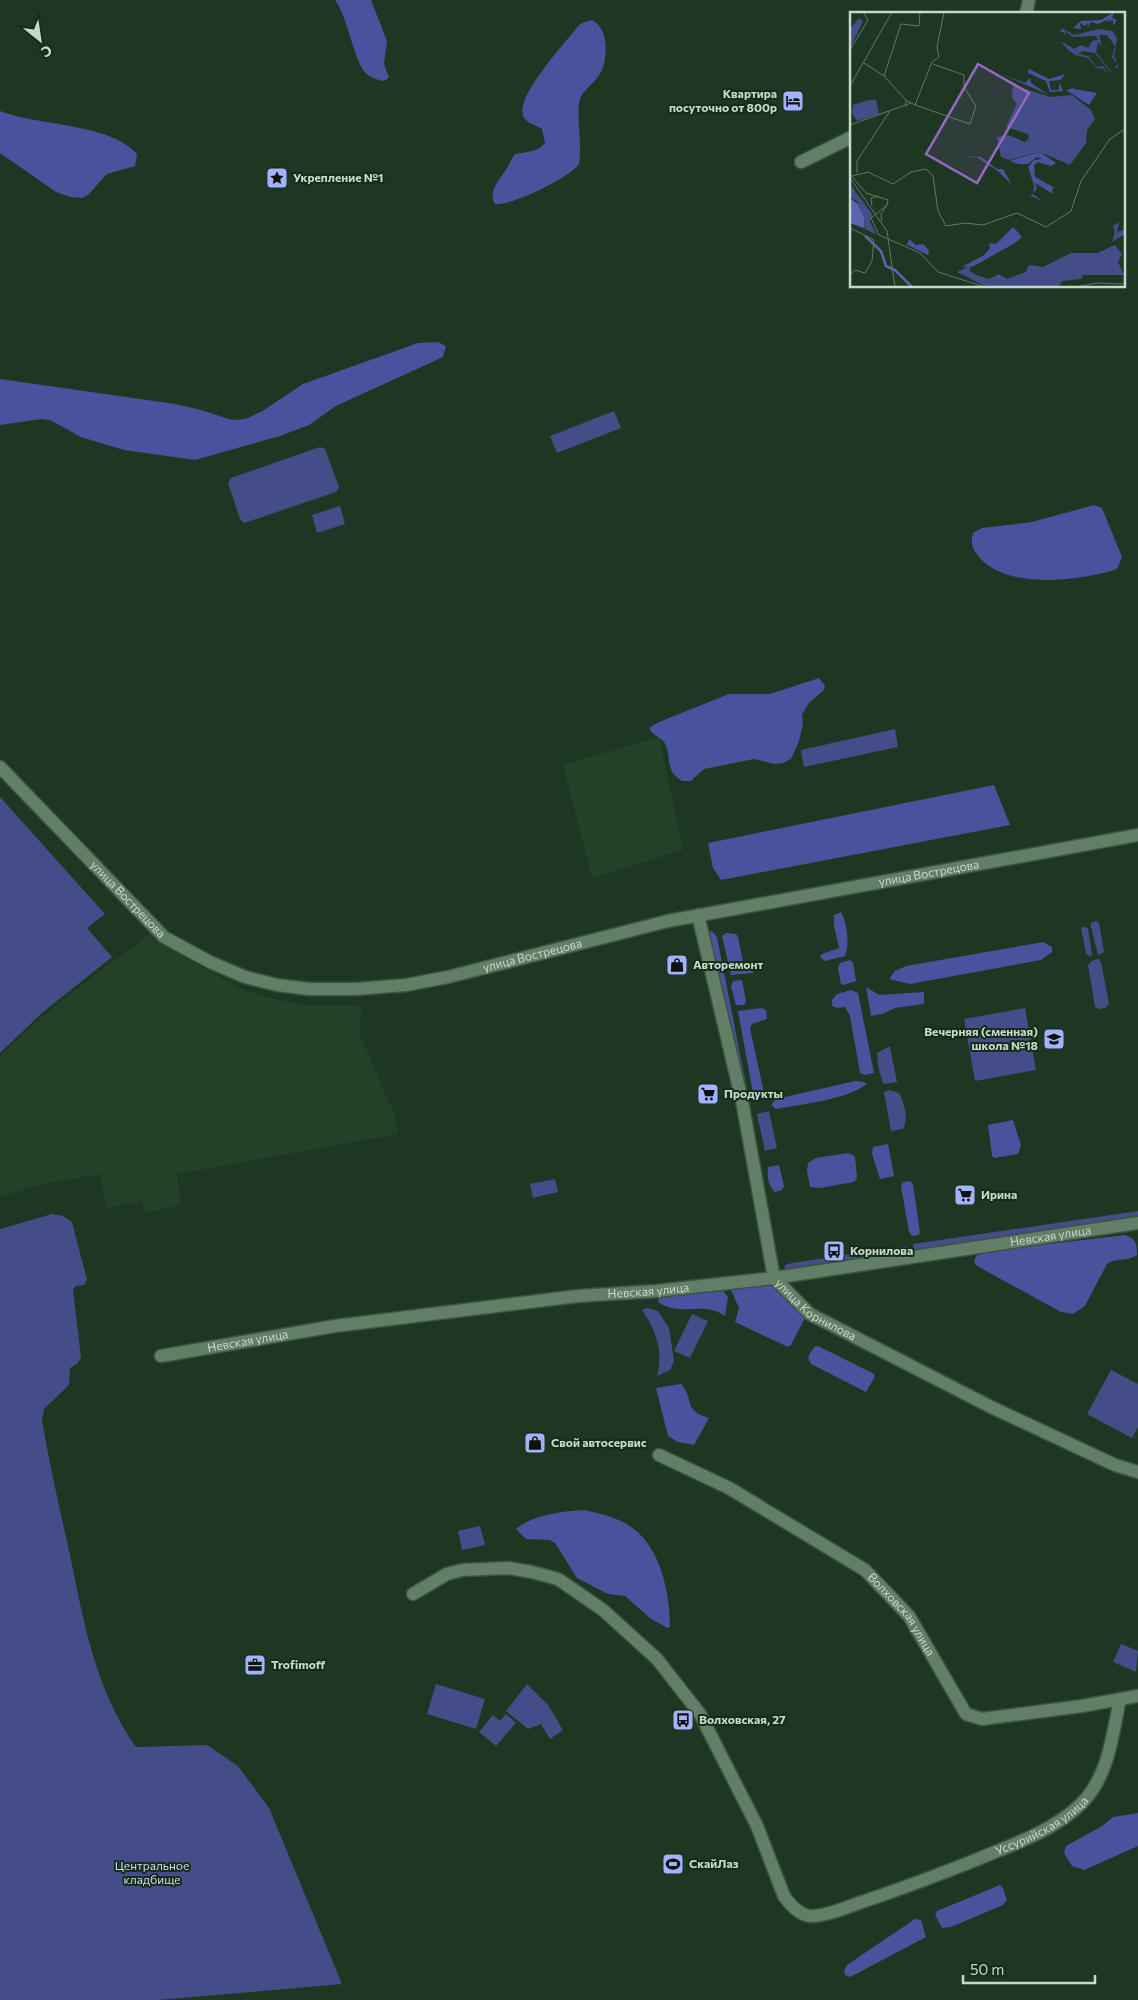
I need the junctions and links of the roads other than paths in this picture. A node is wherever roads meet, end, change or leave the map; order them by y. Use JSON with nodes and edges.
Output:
{"nodes":[{"id":1,"x":850,"y":139,"type":"edge"},
{"id":2,"x":800,"y":162,"type":"dead end"},
{"id":3,"x":0,"y":767,"type":"edge"},
{"id":4,"x":1138,"y":835,"type":"edge"},
{"id":5,"x":698,"y":915,"type":"junction"},
{"id":6,"x":1138,"y":1224,"type":"edge"},
{"id":7,"x":774,"y":1278,"type":"junction"},
{"id":8,"x":161,"y":1356,"type":"dead end"},
{"id":9,"x":659,"y":1455,"type":"dead end"},
{"id":10,"x":1138,"y":1472,"type":"edge"},
{"id":11,"x":413,"y":1594,"type":"dead end"},
{"id":12,"x":1138,"y":1696,"type":"edge"},
{"id":13,"x":1120,"y":1699,"type":"junction"}],
"edges":[{"from":1,"to":2,"type":"street"},
{"from":3,"to":5,"type":"street","name":"улица Вострецова"},
{"from":4,"to":5,"type":"street","name":"улица Вострецова"},
{"from":5,"to":7,"type":"street","name":"улица Корнилова"},
{"from":6,"to":7,"type":"street","name":"Невская улица"},
{"from":7,"to":8,"type":"street","name":"Невская улица"},
{"from":7,"to":10,"type":"street","name":"улица Корнилова"},
{"from":9,"to":13,"type":"street","name":"Волховская улица"},
{"from":11,"to":13,"type":"street","name":"Уссурийская улица"},
{"from":12,"to":13,"type":"street","name":"Волховская улица"}]}
